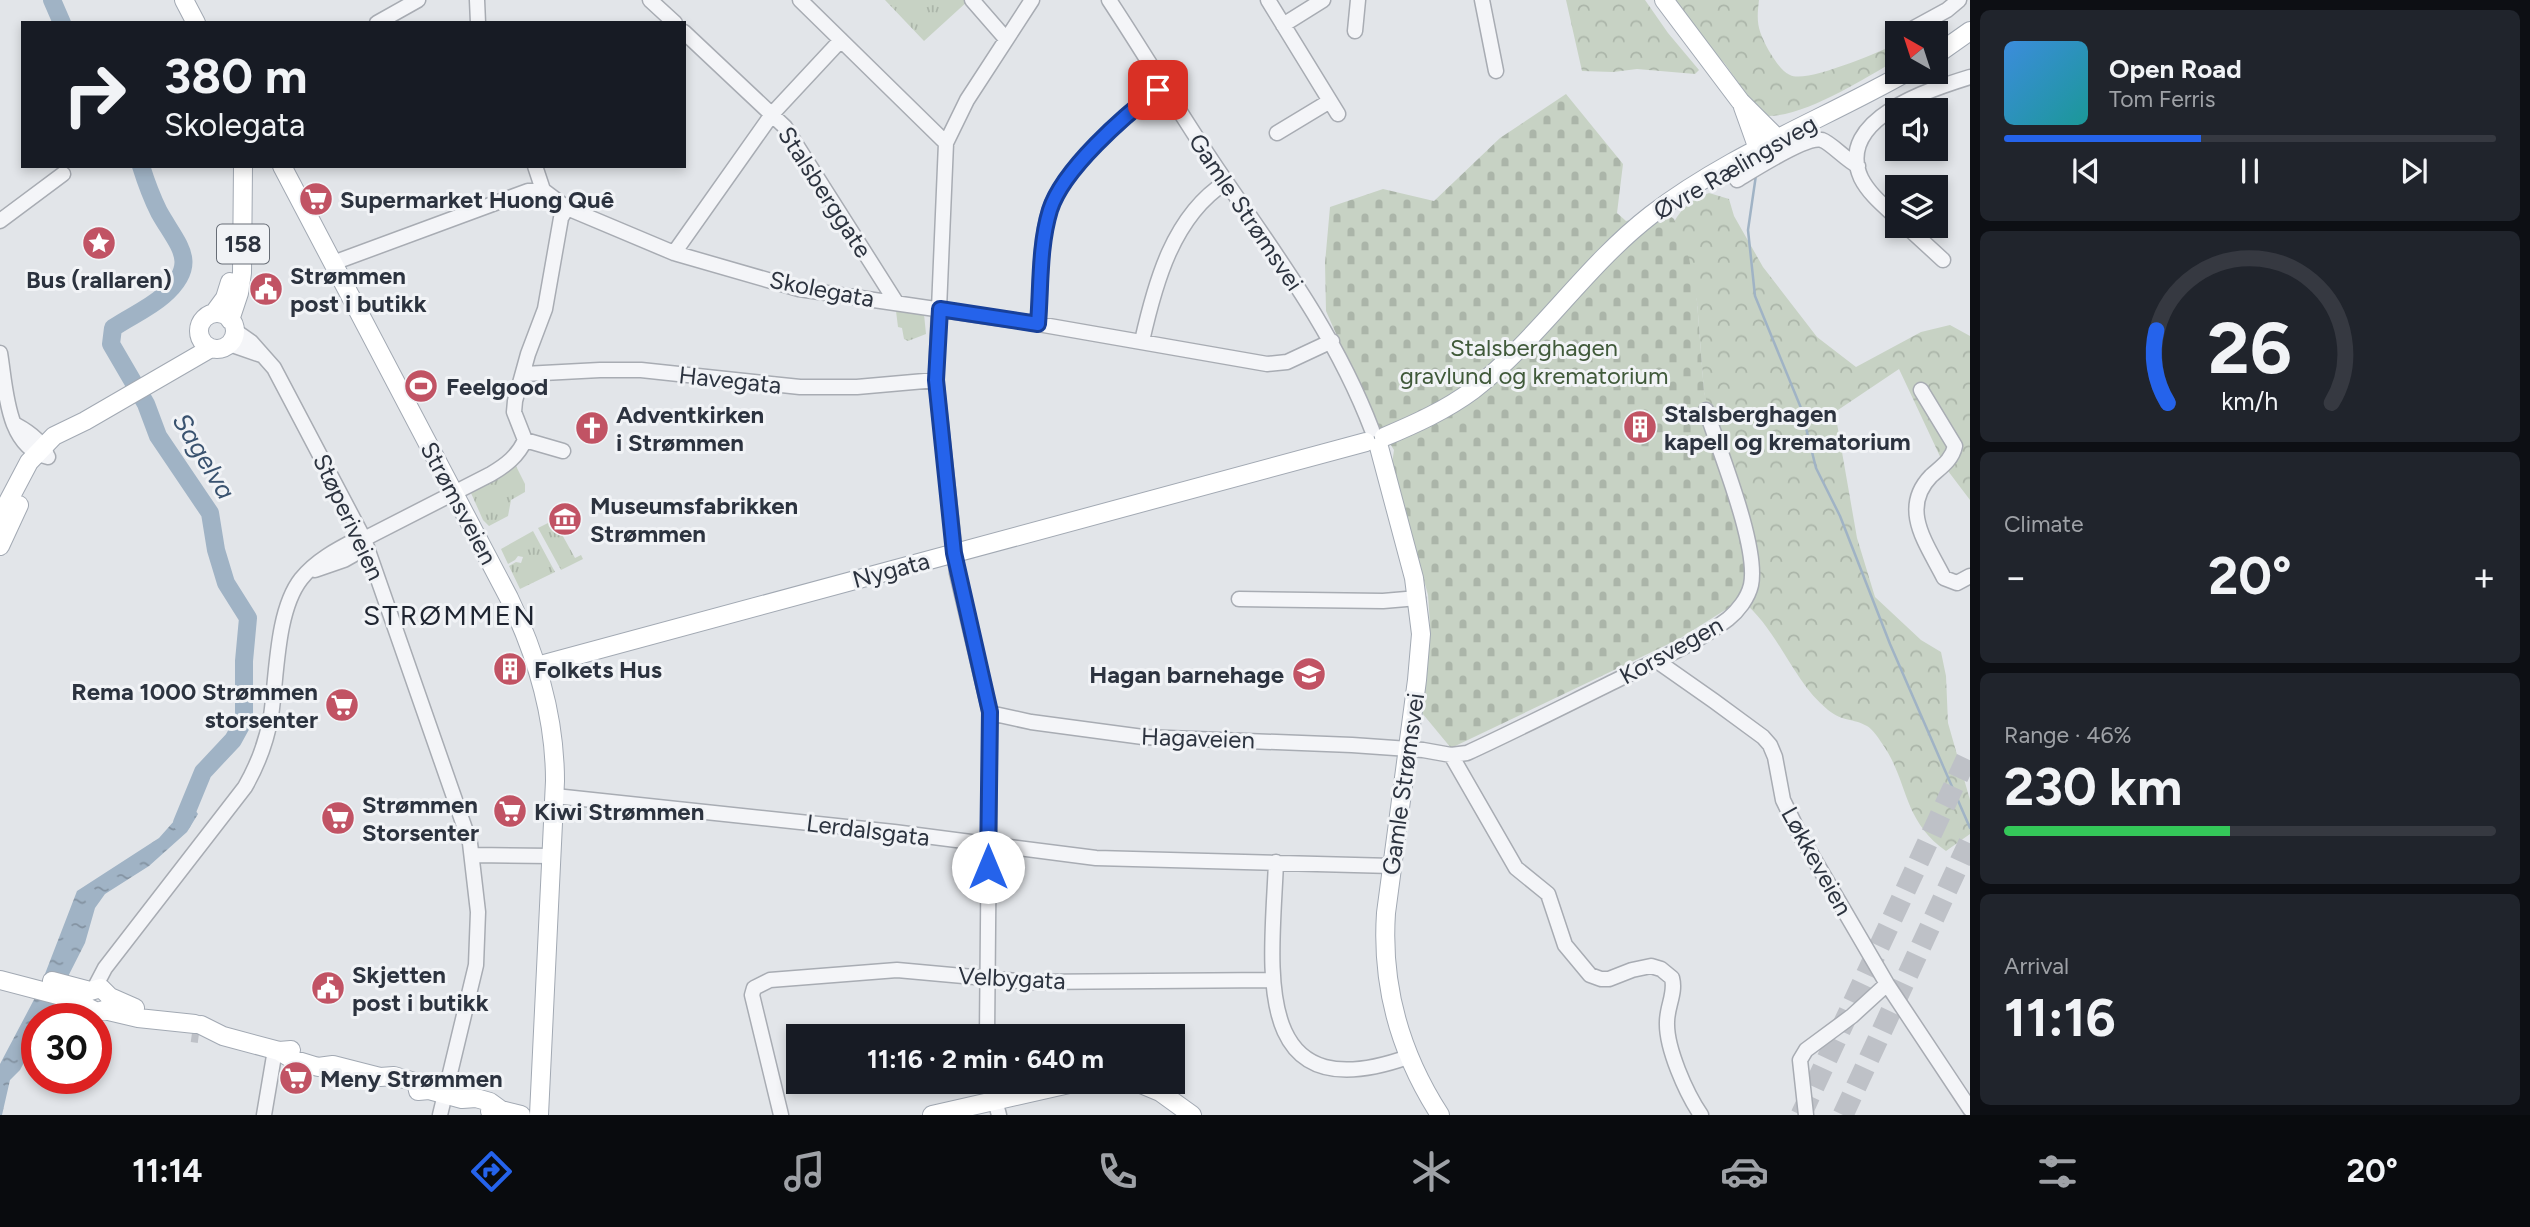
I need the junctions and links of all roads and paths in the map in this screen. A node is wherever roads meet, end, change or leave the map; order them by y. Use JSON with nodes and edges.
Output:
{"nodes":[{"id":1,"x":184,"y":0,"type":"edge"},
{"id":2,"x":197,"y":0,"type":"edge"},
{"id":3,"x":418,"y":0,"type":"edge"},
{"id":4,"x":477,"y":0,"type":"edge"},
{"id":5,"x":650,"y":0,"type":"edge"},
{"id":6,"x":800,"y":0,"type":"edge"},
{"id":7,"x":972,"y":0,"type":"edge"},
{"id":8,"x":1032,"y":0,"type":"edge"},
{"id":9,"x":1108,"y":0,"type":"edge"},
{"id":10,"x":1268,"y":0,"type":"edge"},
{"id":11,"x":1323,"y":0,"type":"edge"},
{"id":12,"x":1358,"y":0,"type":"edge"},
{"id":13,"x":1482,"y":0,"type":"edge"},
{"id":14,"x":1664,"y":0,"type":"edge"},
{"id":15,"x":1959,"y":0,"type":"edge"},
{"id":16,"x":396,"y":5,"type":"edge"},
{"id":17,"x":195,"y":21,"type":"edge"},
{"id":18,"x":208,"y":21,"type":"edge"},
{"id":19,"x":379,"y":21,"type":"edge"},
{"id":20,"x":478,"y":21,"type":"edge"},
{"id":21,"x":673,"y":21,"type":"edge"},
{"id":22,"x":1927,"y":21,"type":"edge"},
{"id":23,"x":1283,"y":26,"type":"junction"},
{"id":24,"x":1355,"y":31,"type":"dead end"},
{"id":25,"x":1970,"y":31,"type":"edge"},
{"id":26,"x":686,"y":34,"type":"edge"},
{"id":27,"x":1006,"y":39,"type":"junction"},
{"id":28,"x":841,"y":40,"type":"junction"},
{"id":29,"x":1948,"y":47,"type":"edge"},
{"id":30,"x":1496,"y":71,"type":"dead end"},
{"id":31,"x":1970,"y":77,"type":"edge"},
{"id":32,"x":1885,"y":83,"type":"edge"},
{"id":33,"x":1164,"y":86,"type":"junction"},
{"id":34,"x":1330,"y":101,"type":"junction"},
{"id":35,"x":1740,"y":101,"type":"junction"},
{"id":36,"x":773,"y":113,"type":"junction"},
{"id":37,"x":1338,"y":114,"type":"dead end"},
{"id":38,"x":1278,"y":133,"type":"dead end"},
{"id":39,"x":1778,"y":139,"type":"junction"},
{"id":40,"x":946,"y":143,"type":"junction"},
{"id":41,"x":1758,"y":149,"type":"junction"},
{"id":42,"x":1858,"y":166,"type":"junction"},
{"id":43,"x":232,"y":168,"type":"edge"},
{"id":44,"x":243,"y":168,"type":"edge"},
{"id":45,"x":283,"y":168,"type":"edge"},
{"id":46,"x":537,"y":168,"type":"edge"},
{"id":47,"x":63,"y":174,"type":"dead end"},
{"id":48,"x":1737,"y":180,"type":"dead end"},
{"id":49,"x":1226,"y":182,"type":"junction"},
{"id":50,"x":543,"y":190,"type":"junction"},
{"id":51,"x":1885,"y":206,"type":"edge"},
{"id":52,"x":567,"y":208,"type":"junction"},
{"id":53,"x":0,"y":221,"type":"edge"},
{"id":54,"x":1919,"y":238,"type":"edge"},
{"id":55,"x":674,"y":253,"type":"junction"},
{"id":56,"x":1943,"y":260,"type":"dead end"},
{"id":57,"x":333,"y":263,"type":"junction"},
{"id":58,"x":896,"y":302,"type":"junction"},
{"id":59,"x":940,"y":309,"type":"junction"},
{"id":60,"x":1038,"y":324,"type":"junction"},
{"id":61,"x":220,"y":332,"type":"junction"},
{"id":62,"x":1142,"y":341,"type":"junction"},
{"id":63,"x":1332,"y":341,"type":"junction"},
{"id":64,"x":0,"y":353,"type":"edge"},
{"id":65,"x":524,"y":374,"type":"junction"},
{"id":66,"x":936,"y":380,"type":"junction"},
{"id":67,"x":1921,"y":390,"type":"dead end"},
{"id":68,"x":1706,"y":410,"type":"dead end"},
{"id":69,"x":1375,"y":439,"type":"junction"},
{"id":70,"x":525,"y":440,"type":"junction"},
{"id":71,"x":563,"y":451,"type":"dead end"},
{"id":72,"x":43,"y":452,"type":"junction"},
{"id":73,"x":454,"y":493,"type":"junction"},
{"id":74,"x":0,"y":517,"type":"edge"},
{"id":75,"x":365,"y":541,"type":"junction"},
{"id":76,"x":0,"y":546,"type":"edge"},
{"id":77,"x":954,"y":553,"type":"junction"},
{"id":78,"x":1970,"y":576,"type":"edge"},
{"id":79,"x":1418,"y":598,"type":"junction"},
{"id":80,"x":1239,"y":599,"type":"dead end"},
{"id":81,"x":1657,"y":661,"type":"junction"},
{"id":82,"x":537,"y":666,"type":"junction"},
{"id":83,"x":990,"y":712,"type":"junction"},
{"id":84,"x":1408,"y":749,"type":"junction"},
{"id":85,"x":1451,"y":755,"type":"junction"},
{"id":86,"x":555,"y":796,"type":"junction"},
{"id":87,"x":988,"y":845,"type":"junction"},
{"id":88,"x":473,"y":855,"type":"junction"},
{"id":89,"x":552,"y":856,"type":"junction"},
{"id":90,"x":1276,"y":863,"type":"junction"},
{"id":91,"x":1392,"y":866,"type":"junction"},
{"id":92,"x":0,"y":967,"type":"edge"},
{"id":93,"x":987,"y":979,"type":"junction"},
{"id":94,"x":0,"y":980,"type":"edge"},
{"id":95,"x":1273,"y":980,"type":"junction"},
{"id":96,"x":38,"y":984,"type":"junction"},
{"id":97,"x":1887,"y":984,"type":"junction"},
{"id":98,"x":99,"y":998,"type":"junction"},
{"id":99,"x":987,"y":1024,"type":"edge"},
{"id":100,"x":277,"y":1050,"type":"junction"},
{"id":101,"x":1408,"y":1057,"type":"junction"},
{"id":102,"x":1040,"y":1094,"type":"edge"},
{"id":103,"x":1163,"y":1094,"type":"edge"},
{"id":104,"x":445,"y":1095,"type":"junction"},
{"id":105,"x":996,"y":1108,"type":"edge"},
{"id":106,"x":1970,"y":1109,"type":"edge"},
{"id":107,"x":264,"y":1115,"type":"edge"},
{"id":108,"x":440,"y":1115,"type":"edge"},
{"id":109,"x":521,"y":1115,"type":"edge"},
{"id":110,"x":539,"y":1115,"type":"edge"},
{"id":111,"x":781,"y":1115,"type":"edge"},
{"id":112,"x":932,"y":1115,"type":"edge"},
{"id":113,"x":1192,"y":1115,"type":"edge"},
{"id":114,"x":1440,"y":1115,"type":"edge"},
{"id":115,"x":1701,"y":1115,"type":"edge"},
{"id":116,"x":1806,"y":1115,"type":"edge"}],
"edges":[{"from":1,"to":17,"type":"main road"},
{"from":2,"to":18,"type":"main road"},
{"from":3,"to":16,"type":"street"},
{"from":4,"to":20,"type":"street"},
{"from":5,"to":21,"type":"street"},
{"from":6,"to":28,"type":"street"},
{"from":7,"to":27,"type":"street"},
{"from":8,"to":27,"type":"street"},
{"from":9,"to":33,"type":"street","name":"Gamle Strømsvei"},
{"from":10,"to":23,"type":"street"},
{"from":11,"to":23,"type":"street"},
{"from":12,"to":24,"type":"street"},
{"from":13,"to":30,"type":"street"},
{"from":14,"to":35,"type":"main road"},
{"from":15,"to":22,"type":"street"},
{"from":16,"to":19,"type":"street"},
{"from":23,"to":34,"type":"street"},
{"from":25,"to":29,"type":"main road"},
{"from":26,"to":36,"type":"street","name":"Stalsberggate"},
{"from":27,"to":40,"type":"street"},
{"from":28,"to":36,"type":"street"},
{"from":28,"to":40,"type":"street"},
{"from":31,"to":42,"type":"street"},
{"from":32,"to":39,"type":"main road","name":"Øvre Rælingsveg"},
{"from":33,"to":49,"type":"street","name":"Gamle Strømsvei"},
{"from":33,"to":60,"type":"street"},
{"from":34,"to":37,"type":"street"},
{"from":34,"to":38,"type":"street"},
{"from":35,"to":39,"type":"main road"},
{"from":35,"to":41,"type":"main road"},
{"from":36,"to":55,"type":"street"},
{"from":36,"to":58,"type":"street","name":"Stalsberggate"},
{"from":39,"to":41,"type":"main road","name":"Øvre Rælingsveg"},
{"from":40,"to":59,"type":"street"},
{"from":41,"to":69,"type":"main road","name":"Øvre Rælingsveg"},
{"from":42,"to":48,"type":"street"},
{"from":42,"to":51,"type":"street"},
{"from":43,"to":61,"type":"main road","number":"158"},
{"from":44,"to":61,"type":"main road","number":"158"},
{"from":45,"to":57,"type":"main road","name":"Strømsveien"},
{"from":46,"to":50,"type":"street"},
{"from":47,"to":53,"type":"street"},
{"from":49,"to":62,"type":"street"},
{"from":49,"to":63,"type":"street","name":"Gamle Strømsvei"},
{"from":50,"to":52,"type":"street","name":"Skolegata"},
{"from":50,"to":57,"type":"street"},
{"from":52,"to":55,"type":"street","name":"Skolegata"},
{"from":52,"to":65,"type":"street"},
{"from":54,"to":56,"type":"street"},
{"from":55,"to":58,"type":"street","name":"Skolegata"},
{"from":57,"to":73,"type":"main road","name":"Strømsveien"},
{"from":58,"to":59,"type":"street","name":"Skolegata"},
{"from":59,"to":60,"type":"street","name":"Skolegata"},
{"from":59,"to":66,"type":"street"},
{"from":60,"to":62,"type":"street","name":"Skolegata"},
{"from":61,"to":72,"type":"main road","number":"158"},
{"from":61,"to":75,"type":"street","name":"Støperiveien"},
{"from":62,"to":63,"type":"street","name":"Skolegata"},
{"from":63,"to":69,"type":"street","name":"Gamle Strømsvei"},
{"from":64,"to":72,"type":"street"},
{"from":65,"to":66,"type":"street","name":"Havegata"},
{"from":65,"to":70,"type":"street"},
{"from":66,"to":77,"type":"street"},
{"from":67,"to":78,"type":"street"},
{"from":68,"to":81,"type":"street","name":"Korsvegen"},
{"from":69,"to":77,"type":"main road","name":"Nygata"},
{"from":69,"to":79,"type":"main road","name":"Gamle Strømsvei"},
{"from":70,"to":71,"type":"street"},
{"from":70,"to":73,"type":"street"},
{"from":72,"to":74,"type":"main road","number":"158"},
{"from":72,"to":76,"type":"main road","number":"158"},
{"from":73,"to":75,"type":"street"},
{"from":73,"to":82,"type":"main road","name":"Strømsveien"},
{"from":75,"to":88,"type":"street","name":"Støperiveien"},
{"from":75,"to":98,"type":"street"},
{"from":77,"to":82,"type":"main road","name":"Nygata"},
{"from":77,"to":83,"type":"street"},
{"from":79,"to":80,"type":"street"},
{"from":79,"to":84,"type":"main road","name":"Gamle Strømsvei"},
{"from":81,"to":85,"type":"street","name":"Korsvegen"},
{"from":81,"to":97,"type":"street","name":"Løkkeveien"},
{"from":82,"to":86,"type":"main road","name":"Strømsveien"},
{"from":83,"to":84,"type":"street","name":"Hagaveien"},
{"from":83,"to":87,"type":"street"},
{"from":84,"to":85,"type":"street","name":"Korsvegen"},
{"from":84,"to":91,"type":"main road","name":"Gamle Strømsvei"},
{"from":85,"to":115,"type":"street"},
{"from":86,"to":87,"type":"street","name":"Lerdalsgata"},
{"from":86,"to":89,"type":"main road","name":"Strømsveien"},
{"from":87,"to":90,"type":"street","name":"Lerdalsgata"},
{"from":87,"to":93,"type":"street"},
{"from":88,"to":89,"type":"street"},
{"from":88,"to":104,"type":"street","name":"Støperiveien"},
{"from":89,"to":110,"type":"main road","name":"Strømsveien"},
{"from":90,"to":91,"type":"street","name":"Lerdalsgata"},
{"from":90,"to":95,"type":"street"},
{"from":91,"to":101,"type":"main road","name":"Gamle Strømsvei"},
{"from":92,"to":96,"type":"main road"},
{"from":93,"to":95,"type":"street","name":"Velbygata"},
{"from":93,"to":99,"type":"street"},
{"from":93,"to":111,"type":"street","name":"Velbygata"},
{"from":94,"to":96,"type":"main road"},
{"from":95,"to":101,"type":"street"},
{"from":96,"to":98,"type":"main road"},
{"from":97,"to":106,"type":"street","name":"Løkkeveien"},
{"from":97,"to":116,"type":"street"},
{"from":98,"to":100,"type":"main road"},
{"from":100,"to":104,"type":"main road"},
{"from":100,"to":107,"type":"street"},
{"from":101,"to":114,"type":"main road","name":"Gamle Strømsvei"},
{"from":102,"to":105,"type":"main road"},
{"from":103,"to":113,"type":"main road"},
{"from":104,"to":108,"type":"street","name":"Støperiveien"},
{"from":104,"to":109,"type":"main road"},
{"from":105,"to":112,"type":"main road"}]}
